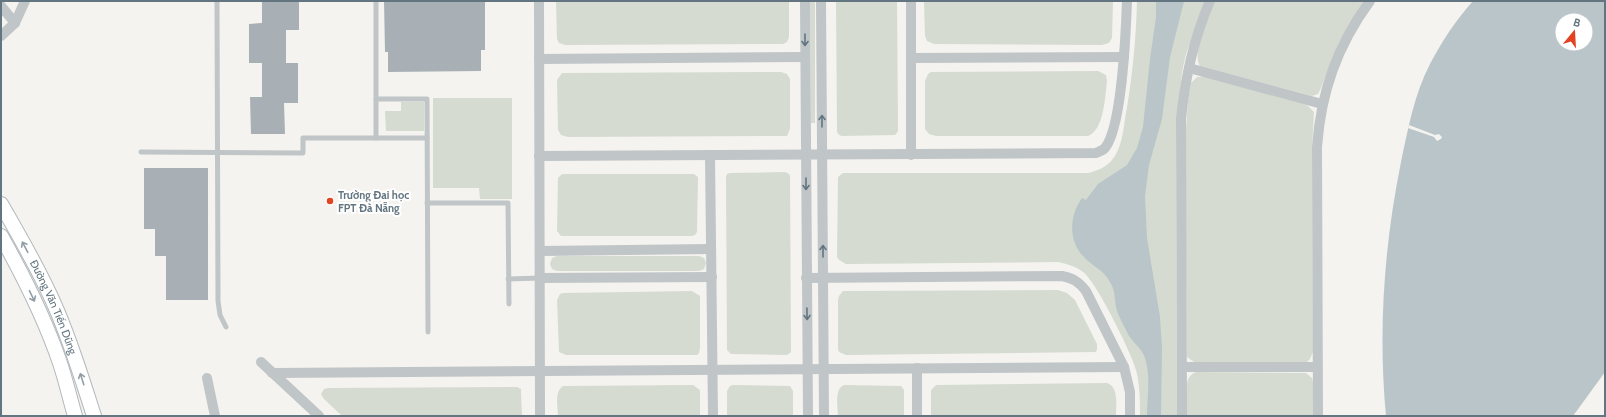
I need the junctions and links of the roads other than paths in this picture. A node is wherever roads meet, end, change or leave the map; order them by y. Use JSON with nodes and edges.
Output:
{"nodes":[{"id":1,"x":25,"y":1,"type":"edge"},
{"id":2,"x":217,"y":1,"type":"edge"},
{"id":3,"x":376,"y":1,"type":"edge"},
{"id":4,"x":539,"y":1,"type":"edge"},
{"id":5,"x":805,"y":1,"type":"edge"},
{"id":6,"x":821,"y":1,"type":"edge"},
{"id":7,"x":911,"y":1,"type":"edge"},
{"id":8,"x":1127,"y":1,"type":"edge"},
{"id":9,"x":1210,"y":1,"type":"edge"},
{"id":10,"x":1370,"y":1,"type":"edge"},
{"id":11,"x":1,"y":6,"type":"edge"},
{"id":12,"x":15,"y":23,"type":"junction"},
{"id":13,"x":1,"y":36,"type":"edge"},
{"id":14,"x":805,"y":57,"type":"junction"},
{"id":15,"x":1124,"y":57,"type":"junction"},
{"id":16,"x":911,"y":58,"type":"junction"},
{"id":17,"x":539,"y":59,"type":"junction"},
{"id":18,"x":1189,"y":68,"type":"junction"},
{"id":19,"x":376,"y":99,"type":"junction"},
{"id":20,"x":1322,"y":104,"type":"junction"},
{"id":21,"x":376,"y":138,"type":"junction"},
{"id":22,"x":427,"y":138,"type":"junction"},
{"id":23,"x":141,"y":152,"type":"dead end"},
{"id":24,"x":218,"y":152,"type":"junction"},
{"id":25,"x":710,"y":155,"type":"junction"},
{"id":26,"x":806,"y":155,"type":"junction"},
{"id":27,"x":822,"y":155,"type":"junction"},
{"id":28,"x":911,"y":155,"type":"junction"},
{"id":29,"x":539,"y":156,"type":"junction"},
{"id":30,"x":1,"y":204,"type":"edge"},
{"id":31,"x":427,"y":204,"type":"junction"},
{"id":32,"x":1,"y":236,"type":"edge"},
{"id":33,"x":712,"y":250,"type":"junction"},
{"id":34,"x":540,"y":251,"type":"junction"},
{"id":35,"x":712,"y":277,"type":"junction"},
{"id":36,"x":823,"y":277,"type":"junction"},
{"id":37,"x":540,"y":278,"type":"junction"},
{"id":38,"x":806,"y":278,"type":"junction"},
{"id":39,"x":508,"y":279,"type":"junction"},
{"id":40,"x":509,"y":304,"type":"dead end"},
{"id":41,"x":226,"y":327,"type":"dead end"},
{"id":42,"x":428,"y":332,"type":"dead end"},
{"id":43,"x":261,"y":362,"type":"dead end"},
{"id":44,"x":1124,"y":367,"type":"junction"},
{"id":45,"x":1317,"y":367,"type":"junction"},
{"id":46,"x":917,"y":368,"type":"junction"},
{"id":47,"x":1182,"y":368,"type":"junction"},
{"id":48,"x":807,"y":369,"type":"junction"},
{"id":49,"x":823,"y":369,"type":"junction"},
{"id":50,"x":713,"y":370,"type":"junction"},
{"id":51,"x":540,"y":371,"type":"junction"},
{"id":52,"x":272,"y":372,"type":"junction"},
{"id":53,"x":207,"y":378,"type":"dead end"},
{"id":54,"x":75,"y":416,"type":"edge"},
{"id":55,"x":94,"y":416,"type":"edge"},
{"id":56,"x":215,"y":416,"type":"edge"},
{"id":57,"x":319,"y":416,"type":"edge"},
{"id":58,"x":540,"y":416,"type":"edge"},
{"id":59,"x":713,"y":416,"type":"edge"},
{"id":60,"x":808,"y":416,"type":"edge"},
{"id":61,"x":824,"y":416,"type":"edge"},
{"id":62,"x":917,"y":416,"type":"edge"},
{"id":63,"x":1130,"y":416,"type":"edge"},
{"id":64,"x":1182,"y":416,"type":"edge"},
{"id":65,"x":1318,"y":416,"type":"edge"}],
"edges":[{"from":1,"to":12,"type":"street"},
{"from":2,"to":24,"type":"lane"},
{"from":3,"to":19,"type":"lane"},
{"from":4,"to":17,"type":"street"},
{"from":5,"to":14,"type":"street","one_way":true},
{"from":27,"to":6,"type":"street","one_way":true},
{"from":7,"to":16,"type":"street"},
{"from":8,"to":15,"type":"street"},
{"from":9,"to":18,"type":"street"},
{"from":10,"to":20,"type":"street"},
{"from":11,"to":12,"type":"street"},
{"from":12,"to":13,"type":"street"},
{"from":14,"to":17,"type":"street"},
{"from":14,"to":26,"type":"street"},
{"from":15,"to":16,"type":"street"},
{"from":15,"to":28,"type":"street"},
{"from":16,"to":28,"type":"street"},
{"from":17,"to":29,"type":"street"},
{"from":18,"to":20,"type":"street"},
{"from":18,"to":47,"type":"street"},
{"from":19,"to":21,"type":"lane"},
{"from":19,"to":22,"type":"lane"},
{"from":20,"to":45,"type":"street"},
{"from":21,"to":22,"type":"lane"},
{"from":21,"to":24,"type":"lane"},
{"from":22,"to":31,"type":"lane"},
{"from":23,"to":24,"type":"lane"},
{"from":24,"to":41,"type":"lane"},
{"from":25,"to":26,"type":"street"},
{"from":25,"to":29,"type":"street"},
{"from":25,"to":33,"type":"street"},
{"from":26,"to":27,"type":"street"},
{"from":26,"to":38,"type":"street","one_way":true},
{"from":27,"to":28,"type":"street"},
{"from":36,"to":27,"type":"street","one_way":true},
{"from":29,"to":34,"type":"street"},
{"from":55,"to":30,"type":"street","name":"Đường Văn Tiến Dũng","one_way":true},
{"from":31,"to":39,"type":"lane"},
{"from":31,"to":42,"type":"lane"},
{"from":32,"to":54,"type":"street","name":"Đường Văn Tiến Dũng","one_way":true},
{"from":33,"to":34,"type":"street"},
{"from":33,"to":35,"type":"street"},
{"from":34,"to":37,"type":"street"},
{"from":35,"to":37,"type":"street"},
{"from":35,"to":50,"type":"street"},
{"from":36,"to":38,"type":"street"},
{"from":36,"to":44,"type":"street"},
{"from":36,"to":49,"type":"street"},
{"from":37,"to":39,"type":"lane"},
{"from":37,"to":51,"type":"street"},
{"from":38,"to":48,"type":"street","one_way":true},
{"from":39,"to":40,"type":"lane"},
{"from":43,"to":52,"type":"street"},
{"from":44,"to":46,"type":"street"},
{"from":44,"to":63,"type":"street"},
{"from":45,"to":47,"type":"street"},
{"from":45,"to":65,"type":"street"},
{"from":46,"to":49,"type":"street"},
{"from":46,"to":62,"type":"street"},
{"from":47,"to":64,"type":"street"},
{"from":48,"to":49,"type":"street"},
{"from":48,"to":50,"type":"street"},
{"from":48,"to":60,"type":"street"},
{"from":49,"to":61,"type":"street"},
{"from":50,"to":51,"type":"street"},
{"from":50,"to":59,"type":"street"},
{"from":51,"to":52,"type":"street"},
{"from":51,"to":58,"type":"street"},
{"from":52,"to":57,"type":"street"},
{"from":53,"to":56,"type":"street"}]}
